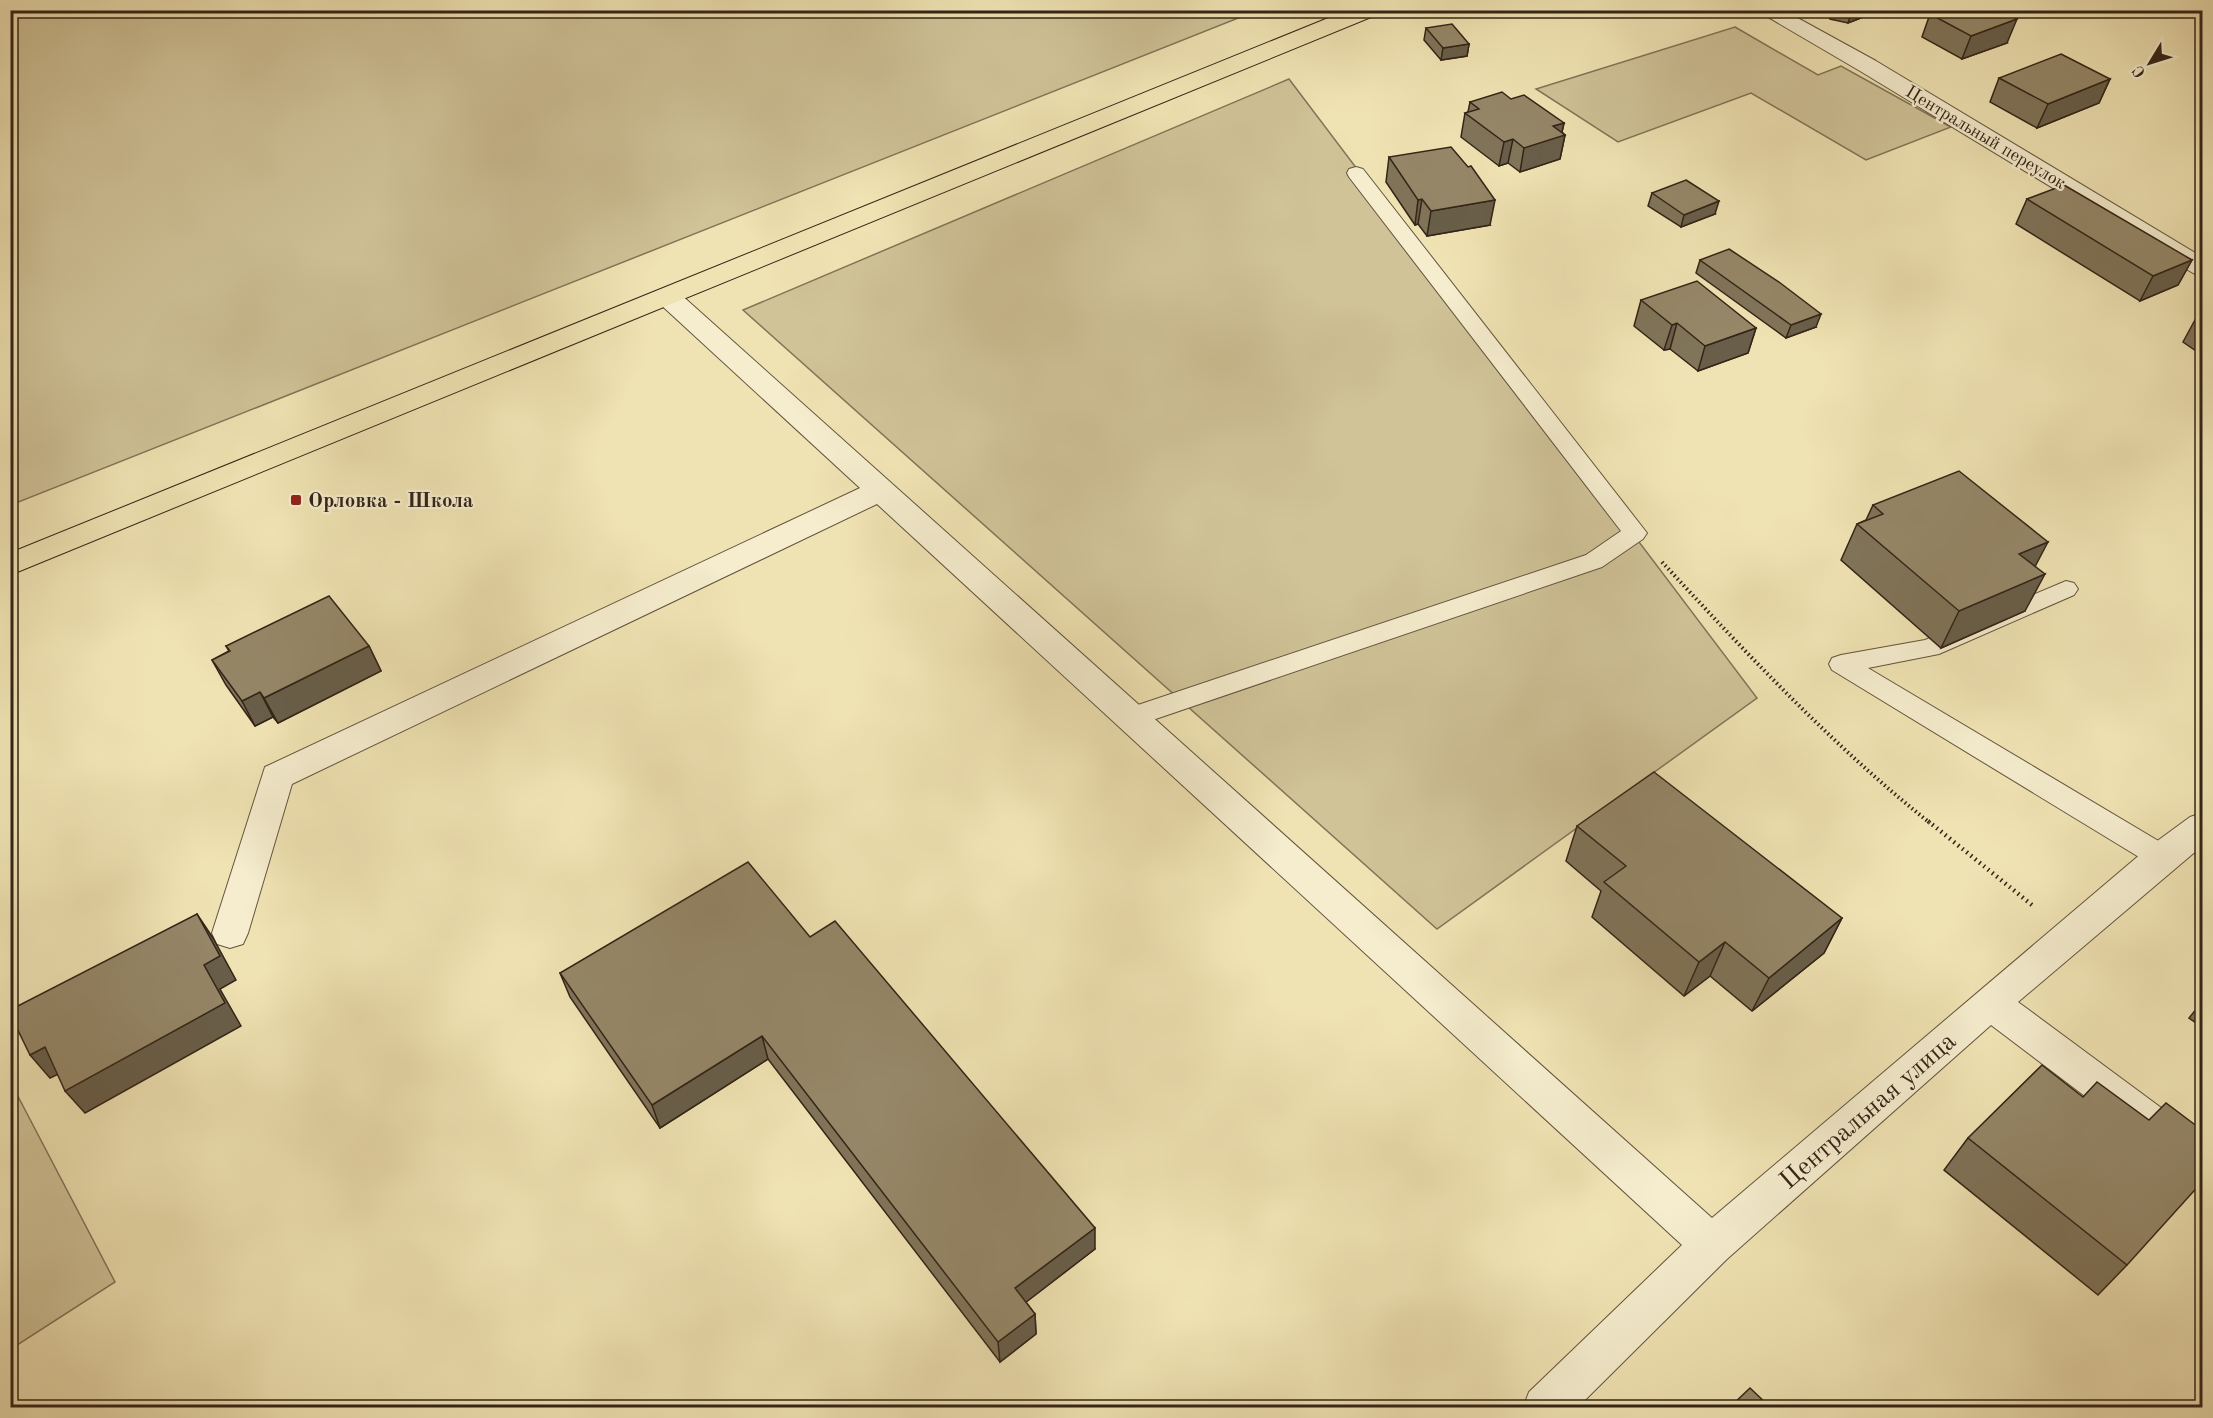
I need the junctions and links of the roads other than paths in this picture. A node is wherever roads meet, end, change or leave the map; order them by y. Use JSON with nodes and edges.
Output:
{"nodes":[{"id":1,"x":1368,"y":10,"type":"edge"},
{"id":2,"x":1766,"y":10,"type":"edge"},
{"id":3,"x":1356,"y":173,"type":"dead end"},
{"id":4,"x":2202,"y":268,"type":"edge"},
{"id":5,"x":669,"y":298,"type":"junction"},
{"id":6,"x":879,"y":491,"type":"junction"},
{"id":7,"x":10,"y":565,"type":"edge"},
{"id":8,"x":2066,"y":589,"type":"dead end"},
{"id":9,"x":1129,"y":718,"type":"junction"},
{"id":10,"x":2202,"y":827,"type":"edge"},
{"id":11,"x":2162,"y":857,"type":"junction"},
{"id":12,"x":230,"y":933,"type":"dead end"},
{"id":13,"x":1990,"y":1003,"type":"junction"},
{"id":14,"x":2202,"y":1161,"type":"edge"},
{"id":15,"x":1712,"y":1245,"type":"junction"},
{"id":16,"x":1545,"y":1407,"type":"edge"}],
"edges":[{"from":1,"to":5,"type":"main road"},
{"from":2,"to":4,"type":"street","name":"Центральный переулок"},
{"from":3,"to":9,"type":"lane"},
{"from":5,"to":6,"type":"street"},
{"from":5,"to":7,"type":"main road"},
{"from":6,"to":9,"type":"street"},
{"from":6,"to":12,"type":"street"},
{"from":8,"to":11,"type":"lane"},
{"from":9,"to":15,"type":"street"},
{"from":10,"to":11,"type":"street","name":"Центральная улица"},
{"from":11,"to":13,"type":"street","name":"Центральная улица"},
{"from":13,"to":14,"type":"street"},
{"from":13,"to":15,"type":"street","name":"Центральная улица"},
{"from":15,"to":16,"type":"street","name":"Центральная улица"}]}
